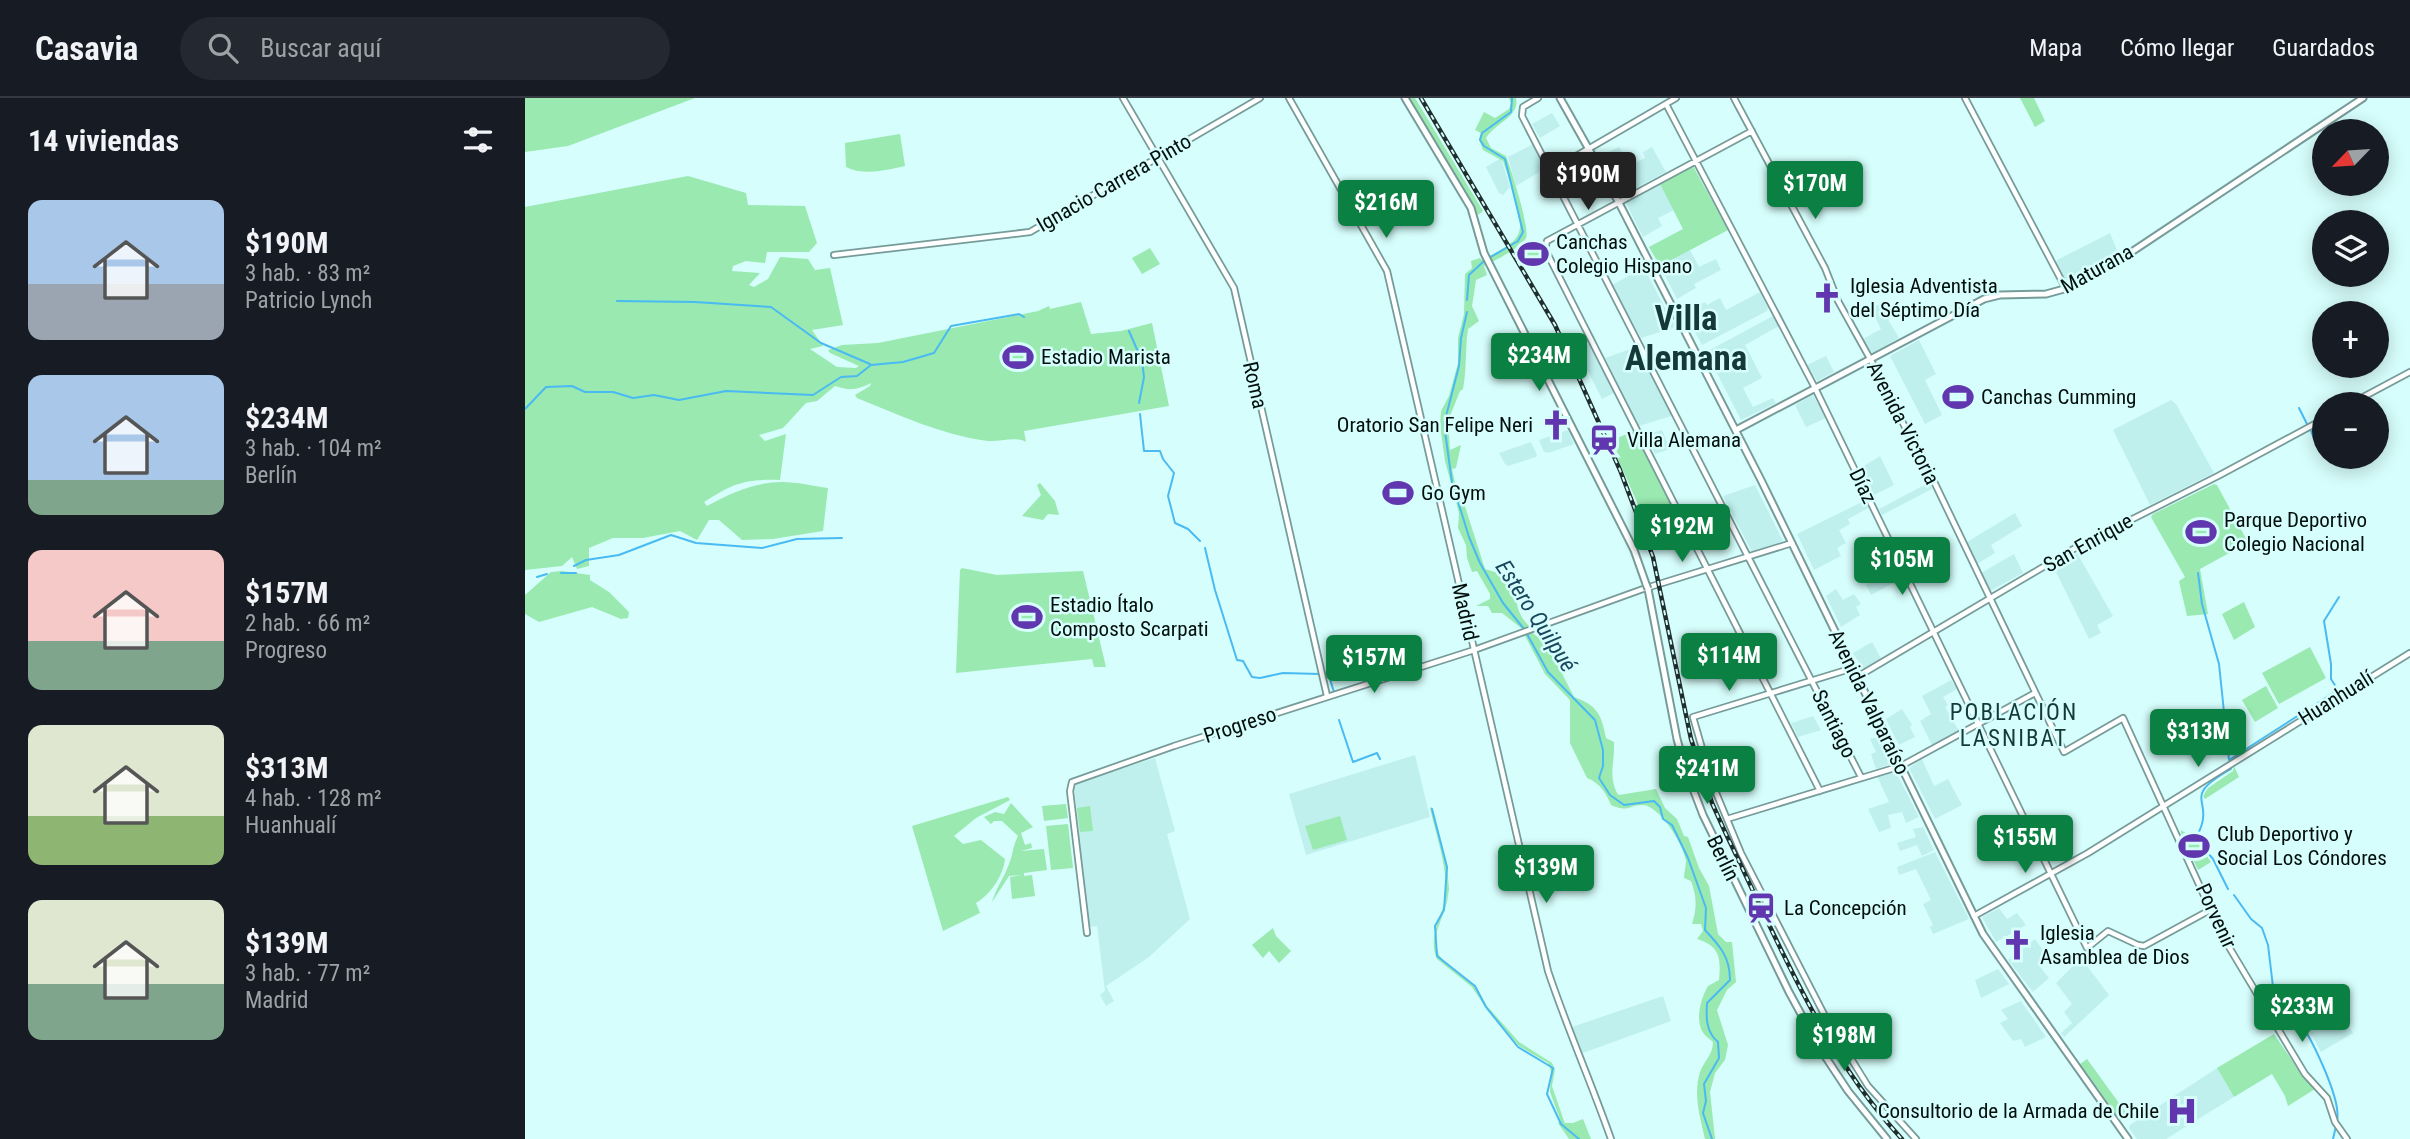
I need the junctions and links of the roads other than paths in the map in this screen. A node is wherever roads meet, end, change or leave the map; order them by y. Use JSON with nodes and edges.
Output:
{"nodes":[{"id":1,"x":1123,"y":98,"type":"edge"},
{"id":2,"x":1260,"y":98,"type":"edge"},
{"id":3,"x":1289,"y":98,"type":"edge"},
{"id":4,"x":1405,"y":98,"type":"edge"},
{"id":5,"x":1538,"y":98,"type":"edge"},
{"id":6,"x":1560,"y":98,"type":"edge"},
{"id":7,"x":1676,"y":98,"type":"edge"},
{"id":8,"x":1734,"y":98,"type":"edge"},
{"id":9,"x":1965,"y":98,"type":"edge"},
{"id":10,"x":2363,"y":98,"type":"edge"},
{"id":11,"x":1666,"y":104,"type":"junction"},
{"id":12,"x":1752,"y":131,"type":"junction"},
{"id":13,"x":1589,"y":148,"type":"junction"},
{"id":14,"x":1158,"y":158,"type":"junction"},
{"id":15,"x":1696,"y":161,"type":"junction"},
{"id":16,"x":1552,"y":170,"type":"junction"},
{"id":17,"x":1618,"y":201,"type":"junction"},
{"id":18,"x":1579,"y":223,"type":"junction"},
{"id":19,"x":834,"y":255,"type":"dead end"},
{"id":20,"x":2066,"y":290,"type":"junction"},
{"id":21,"x":1871,"y":359,"type":"junction"},
{"id":22,"x":2410,"y":372,"type":"edge"},
{"id":23,"x":1815,"y":388,"type":"junction"},
{"id":24,"x":2372,"y":392,"type":"edge"},
{"id":25,"x":2312,"y":425,"type":"edge"},
{"id":26,"x":1735,"y":430,"type":"junction"},
{"id":27,"x":1792,"y":543,"type":"junction"},
{"id":28,"x":1749,"y":557,"type":"junction"},
{"id":29,"x":1708,"y":569,"type":"junction"},
{"id":30,"x":1989,"y":599,"type":"junction"},
{"id":31,"x":1933,"y":632,"type":"junction"},
{"id":32,"x":1474,"y":650,"type":"junction"},
{"id":33,"x":2410,"y":653,"type":"edge"},
{"id":34,"x":1853,"y":668,"type":"junction"},
{"id":35,"x":1857,"y":677,"type":"junction"},
{"id":36,"x":1812,"y":680,"type":"junction"},
{"id":37,"x":1772,"y":693,"type":"junction"},
{"id":38,"x":2035,"y":694,"type":"junction"},
{"id":39,"x":1329,"y":696,"type":"junction"},
{"id":40,"x":2123,"y":718,"type":"joint"},
{"id":41,"x":1978,"y":725,"type":"junction"},
{"id":42,"x":1901,"y":766,"type":"junction"},
{"id":43,"x":1861,"y":777,"type":"junction"},
{"id":44,"x":1820,"y":790,"type":"junction"},
{"id":45,"x":2164,"y":805,"type":"junction"},
{"id":46,"x":1727,"y":819,"type":"junction"},
{"id":47,"x":2052,"y":875,"type":"junction"},
{"id":48,"x":2211,"y":910,"type":"junction"},
{"id":49,"x":1974,"y":916,"type":"junction"},
{"id":50,"x":1087,"y":933,"type":"dead end"},
{"id":51,"x":1611,"y":1139,"type":"edge"},
{"id":52,"x":1887,"y":1139,"type":"edge"},
{"id":53,"x":1916,"y":1139,"type":"edge"},
{"id":54,"x":2128,"y":1139,"type":"edge"},
{"id":55,"x":2347,"y":1139,"type":"edge"}],
"edges":[{"from":1,"to":14,"type":"street","name":"Roma"},
{"from":2,"to":14,"type":"street","name":"Ignacio Carrera Pinto"},
{"from":3,"to":32,"type":"street","name":"Madrid"},
{"from":4,"to":52,"type":"main road","name":"Berlín"},
{"from":5,"to":16,"type":"street","name":"Santiago"},
{"from":6,"to":13,"type":"main road","name":"Avenida Valparaíso"},
{"from":7,"to":11,"type":"street"},
{"from":8,"to":12,"type":"street","name":"Avenida Victoria"},
{"from":9,"to":20,"type":"street"},
{"from":10,"to":20,"type":"main road","name":"Maturana"},
{"from":11,"to":13,"type":"street"},
{"from":11,"to":15,"type":"street","name":"Díaz"},
{"from":12,"to":15,"type":"street"},
{"from":12,"to":21,"type":"street","name":"Avenida Victoria"},
{"from":13,"to":16,"type":"street"},
{"from":13,"to":17,"type":"main road","name":"Avenida Valparaíso"},
{"from":14,"to":19,"type":"street","name":"Ignacio Carrera Pinto"},
{"from":14,"to":39,"type":"street","name":"Roma"},
{"from":15,"to":17,"type":"street"},
{"from":15,"to":23,"type":"street","name":"Díaz"},
{"from":16,"to":18,"type":"street","name":"Santiago"},
{"from":17,"to":18,"type":"street"},
{"from":17,"to":26,"type":"main road","name":"Avenida Valparaíso"},
{"from":18,"to":28,"type":"street","name":"Santiago"},
{"from":18,"to":29,"type":"street"},
{"from":20,"to":21,"type":"main road","name":"Maturana"},
{"from":21,"to":23,"type":"main road","name":"Maturana"},
{"from":21,"to":30,"type":"street","name":"Avenida Victoria"},
{"from":22,"to":24,"type":"street"},
{"from":23,"to":26,"type":"main road","name":"Maturana"},
{"from":23,"to":31,"type":"street","name":"Díaz"},
{"from":25,"to":30,"type":"street","name":"San Enrique"},
{"from":26,"to":27,"type":"main road","name":"Avenida Valparaíso"},
{"from":27,"to":28,"type":"street","name":"Progreso"},
{"from":27,"to":34,"type":"main road","name":"Avenida Valparaíso"},
{"from":28,"to":29,"type":"street","name":"Progreso"},
{"from":28,"to":36,"type":"street","name":"Santiago"},
{"from":29,"to":32,"type":"street","name":"Progreso"},
{"from":29,"to":37,"type":"street"},
{"from":30,"to":31,"type":"street","name":"San Enrique"},
{"from":30,"to":38,"type":"street","name":"Avenida Victoria"},
{"from":31,"to":35,"type":"street","name":"San Enrique"},
{"from":31,"to":41,"type":"street","name":"Díaz"},
{"from":32,"to":39,"type":"street","name":"Progreso"},
{"from":32,"to":51,"type":"street","name":"Madrid"},
{"from":33,"to":45,"type":"street","name":"Huanhualí"},
{"from":34,"to":35,"type":"main road","name":"Avenida Valparaíso"},
{"from":34,"to":36,"type":"street"},
{"from":35,"to":42,"type":"main road","name":"Avenida Valparaíso"},
{"from":36,"to":37,"type":"street"},
{"from":36,"to":43,"type":"street","name":"Santiago"},
{"from":37,"to":44,"type":"street"},
{"from":37,"to":46,"type":"street"},
{"from":38,"to":40,"type":"street","name":"Avenida Victoria"},
{"from":38,"to":41,"type":"street"},
{"from":39,"to":50,"type":"street","name":"Progreso"},
{"from":40,"to":45,"type":"street","name":"Porvenir"},
{"from":41,"to":42,"type":"street"},
{"from":41,"to":47,"type":"street","name":"Díaz"},
{"from":42,"to":43,"type":"street"},
{"from":42,"to":49,"type":"main road","name":"Avenida Valparaíso"},
{"from":43,"to":44,"type":"street"},
{"from":44,"to":46,"type":"street"},
{"from":45,"to":47,"type":"street","name":"Huanhualí"},
{"from":45,"to":48,"type":"street","name":"Porvenir"},
{"from":46,"to":53,"type":"street"},
{"from":47,"to":48,"type":"street","name":"Díaz"},
{"from":47,"to":49,"type":"street","name":"Huanhualí"},
{"from":48,"to":55,"type":"street","name":"Porvenir"},
{"from":49,"to":54,"type":"main road","name":"Avenida Valparaíso"}]}
